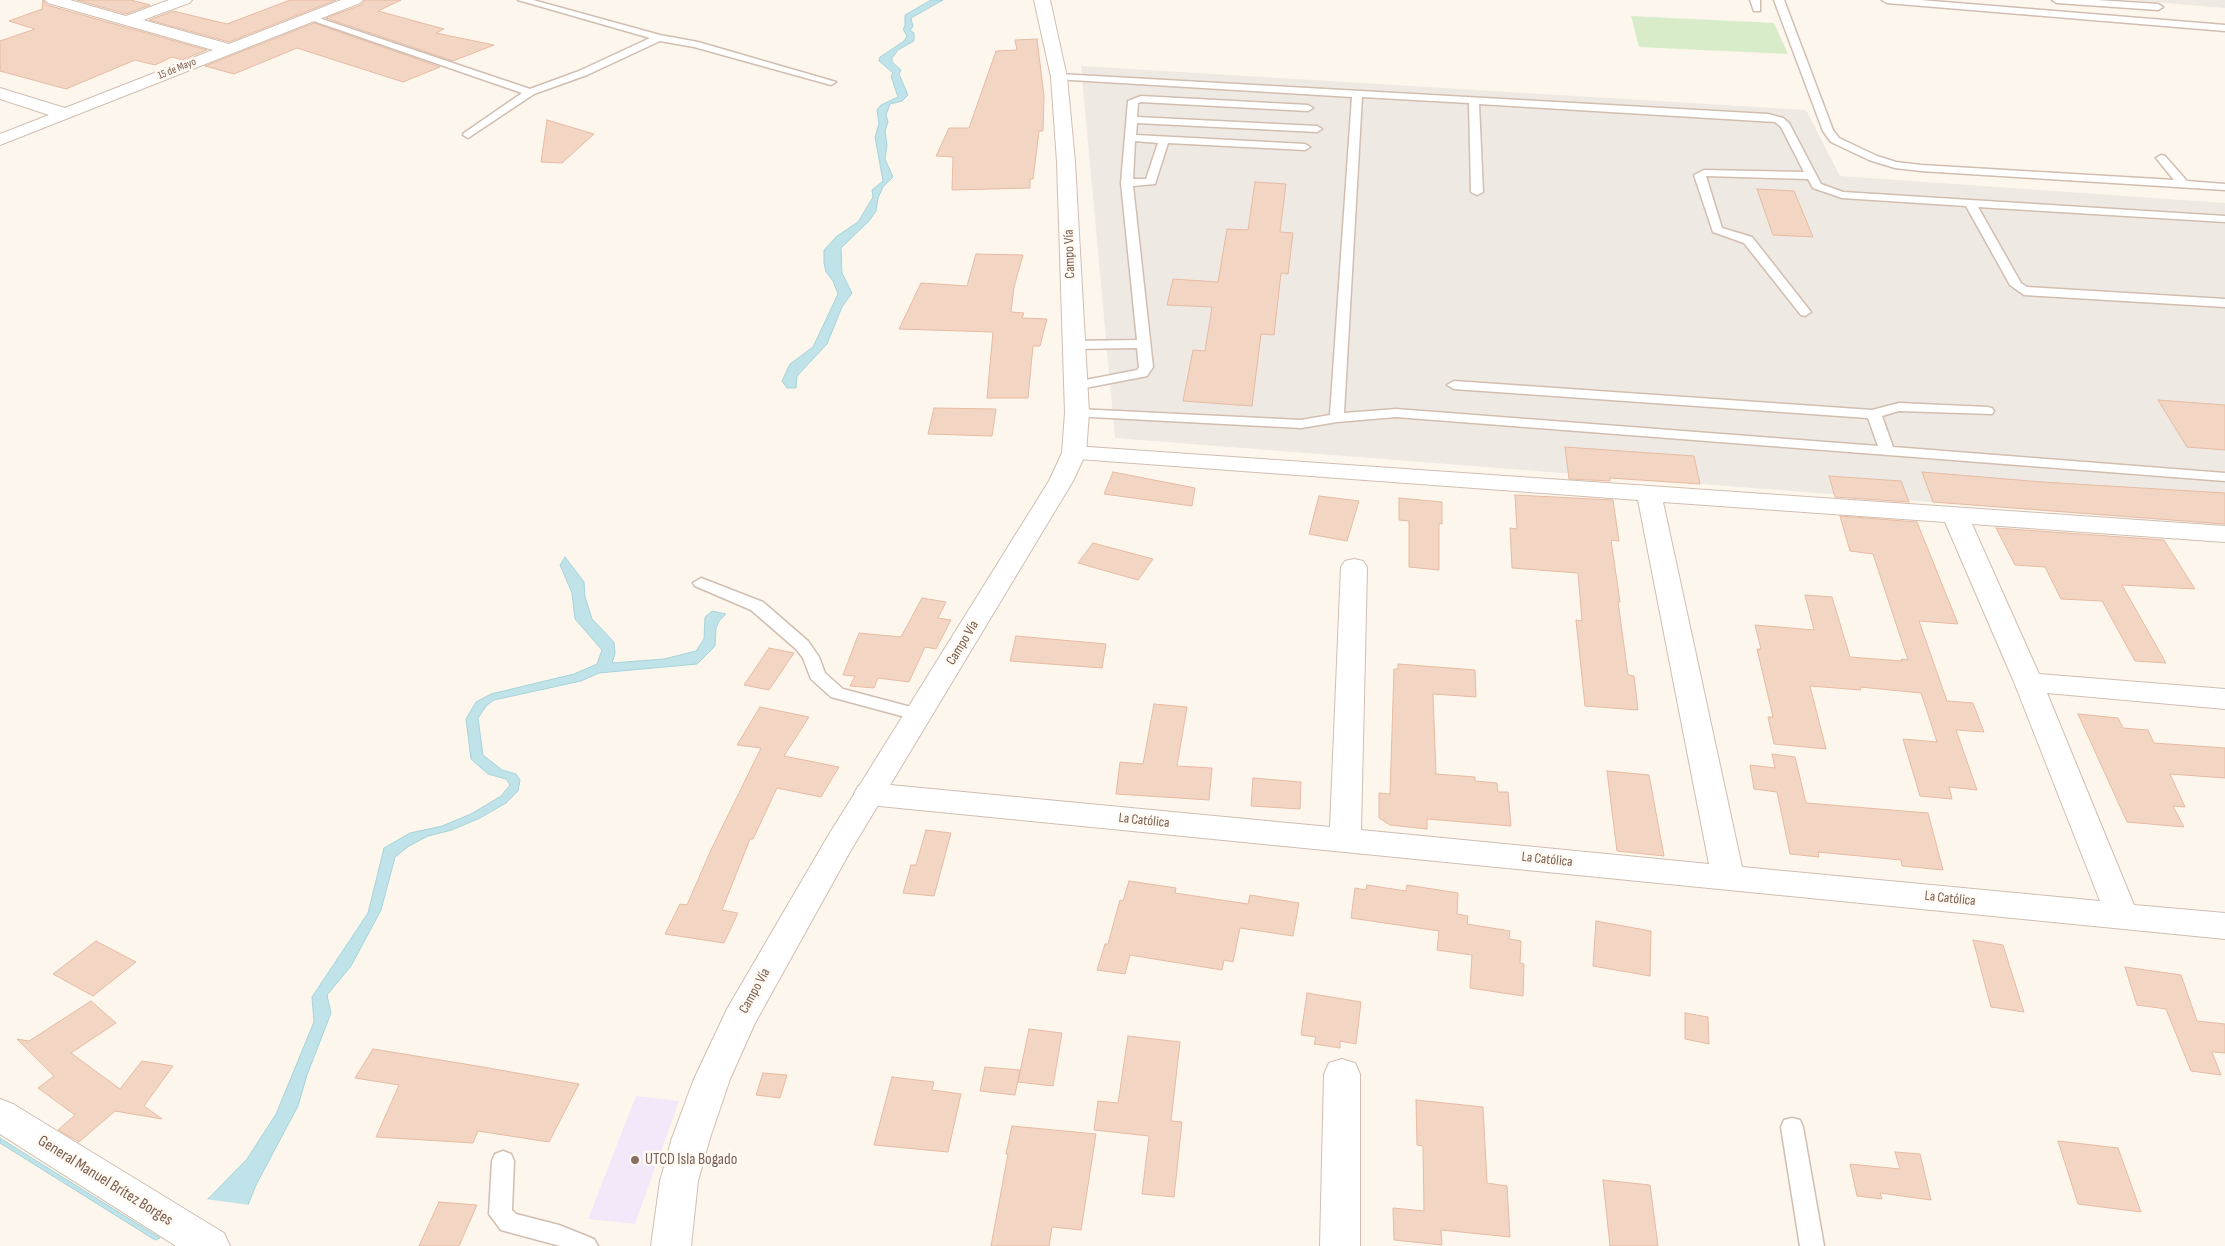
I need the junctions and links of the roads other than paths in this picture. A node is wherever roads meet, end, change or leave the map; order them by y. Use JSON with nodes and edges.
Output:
{"nodes":[{"id":1,"x":53,"y":0,"type":"edge"},
{"id":2,"x":184,"y":0,"type":"edge"},
{"id":3,"x":355,"y":0,"type":"edge"},
{"id":4,"x":523,"y":0,"type":"edge"},
{"id":5,"x":1042,"y":0,"type":"edge"},
{"id":6,"x":1779,"y":0,"type":"edge"},
{"id":7,"x":1887,"y":0,"type":"edge"},
{"id":8,"x":2057,"y":0,"type":"edge"},
{"id":9,"x":2158,"y":8,"type":"dead end"},
{"id":10,"x":308,"y":17,"type":"junction"},
{"id":11,"x":126,"y":21,"type":"junction"},
{"id":12,"x":2225,"y":28,"type":"edge"},
{"id":13,"x":659,"y":38,"type":"junction"},
{"id":14,"x":228,"y":49,"type":"junction"},
{"id":15,"x":1059,"y":77,"type":"junction"},
{"id":16,"x":831,"y":82,"type":"dead end"},
{"id":17,"x":530,"y":92,"type":"junction"},
{"id":18,"x":0,"y":93,"type":"edge"},
{"id":19,"x":1357,"y":93,"type":"junction"},
{"id":20,"x":1474,"y":100,"type":"junction"},
{"id":21,"x":1308,"y":108,"type":"dead end"},
{"id":22,"x":65,"y":114,"type":"junction"},
{"id":23,"x":1132,"y":120,"type":"junction"},
{"id":24,"x":1317,"y":129,"type":"dead end"},
{"id":25,"x":468,"y":135,"type":"dead end"},
{"id":26,"x":1130,"y":138,"type":"junction"},
{"id":27,"x":0,"y":140,"type":"edge"},
{"id":28,"x":1164,"y":140,"type":"junction"},
{"id":29,"x":1305,"y":147,"type":"dead end"},
{"id":30,"x":2161,"y":158,"type":"dead end"},
{"id":31,"x":1812,"y":176,"type":"junction"},
{"id":32,"x":1127,"y":183,"type":"junction"},
{"id":33,"x":2183,"y":184,"type":"junction"},
{"id":34,"x":2225,"y":187,"type":"edge"},
{"id":35,"x":1477,"y":192,"type":"dead end"},
{"id":36,"x":1970,"y":202,"type":"junction"},
{"id":37,"x":2225,"y":219,"type":"edge"},
{"id":38,"x":2225,"y":303,"type":"edge"},
{"id":39,"x":1805,"y":312,"type":"dead end"},
{"id":40,"x":1143,"y":344,"type":"junction"},
{"id":41,"x":1073,"y":345,"type":"junction"},
{"id":42,"x":1454,"y":385,"type":"dead end"},
{"id":43,"x":1076,"y":400,"type":"junction"},
{"id":44,"x":1987,"y":411,"type":"dead end"},
{"id":45,"x":1874,"y":414,"type":"junction"},
{"id":46,"x":1337,"y":418,"type":"junction"},
{"id":47,"x":1887,"y":451,"type":"junction"},
{"id":48,"x":1074,"y":453,"type":"junction"},
{"id":49,"x":2225,"y":476,"type":"edge"},
{"id":50,"x":1648,"y":493,"type":"junction"},
{"id":51,"x":1955,"y":515,"type":"junction"},
{"id":52,"x":2225,"y":534,"type":"edge"},
{"id":53,"x":1354,"y":568,"type":"dead end"},
{"id":54,"x":701,"y":583,"type":"dead end"},
{"id":55,"x":2028,"y":682,"type":"junction"},
{"id":56,"x":2225,"y":699,"type":"edge"},
{"id":57,"x":920,"y":715,"type":"junction"},
{"id":58,"x":869,"y":794,"type":"junction"},
{"id":59,"x":1345,"y":841,"type":"junction"},
{"id":60,"x":1728,"y":878,"type":"junction"},
{"id":61,"x":2122,"y":916,"type":"junction"},
{"id":62,"x":2225,"y":926,"type":"edge"},
{"id":63,"x":1342,"y":1074,"type":"dead end"},
{"id":64,"x":0,"y":1115,"type":"edge"},
{"id":65,"x":1792,"y":1127,"type":"dead end"},
{"id":66,"x":503,"y":1160,"type":"dead end"},
{"id":67,"x":210,"y":1246,"type":"edge"},
{"id":68,"x":586,"y":1246,"type":"edge"},
{"id":69,"x":671,"y":1246,"type":"edge"},
{"id":70,"x":1340,"y":1246,"type":"edge"},
{"id":71,"x":1812,"y":1246,"type":"edge"}],
"edges":[{"from":1,"to":11,"type":"street"},
{"from":2,"to":11,"type":"street"},
{"from":3,"to":10,"type":"street","name":"15 de Mayo"},
{"from":4,"to":13,"type":"lane"},
{"from":5,"to":15,"type":"street","name":"Campo Vía"},
{"from":6,"to":33,"type":"lane"},
{"from":7,"to":12,"type":"lane"},
{"from":8,"to":9,"type":"lane"},
{"from":10,"to":14,"type":"street","name":"15 de Mayo"},
{"from":10,"to":17,"type":"lane"},
{"from":11,"to":14,"type":"street"},
{"from":13,"to":16,"type":"lane"},
{"from":13,"to":17,"type":"lane"},
{"from":14,"to":22,"type":"street","name":"15 de Mayo"},
{"from":15,"to":19,"type":"lane"},
{"from":15,"to":41,"type":"street","name":"Campo Vía"},
{"from":17,"to":25,"type":"lane"},
{"from":18,"to":22,"type":"street"},
{"from":19,"to":20,"type":"lane"},
{"from":19,"to":46,"type":"lane"},
{"from":20,"to":31,"type":"lane"},
{"from":20,"to":35,"type":"lane"},
{"from":21,"to":23,"type":"lane"},
{"from":22,"to":27,"type":"street","name":"15 de Mayo"},
{"from":23,"to":24,"type":"lane"},
{"from":23,"to":26,"type":"lane"},
{"from":26,"to":28,"type":"lane"},
{"from":26,"to":32,"type":"lane"},
{"from":28,"to":29,"type":"lane"},
{"from":28,"to":32,"type":"lane"},
{"from":30,"to":33,"type":"lane"},
{"from":31,"to":36,"type":"lane"},
{"from":31,"to":39,"type":"lane"},
{"from":32,"to":40,"type":"lane"},
{"from":33,"to":34,"type":"lane"},
{"from":36,"to":37,"type":"lane"},
{"from":36,"to":38,"type":"lane"},
{"from":40,"to":41,"type":"lane"},
{"from":40,"to":43,"type":"lane"},
{"from":41,"to":43,"type":"street","name":"Campo Vía"},
{"from":42,"to":45,"type":"lane"},
{"from":43,"to":46,"type":"lane"},
{"from":43,"to":48,"type":"street","name":"Campo Vía"},
{"from":44,"to":45,"type":"lane"},
{"from":45,"to":47,"type":"lane"},
{"from":46,"to":47,"type":"lane"},
{"from":47,"to":49,"type":"lane"},
{"from":48,"to":50,"type":"street"},
{"from":48,"to":57,"type":"street","name":"Campo Vía"},
{"from":50,"to":51,"type":"street"},
{"from":50,"to":60,"type":"street"},
{"from":51,"to":52,"type":"street"},
{"from":51,"to":55,"type":"street"},
{"from":53,"to":59,"type":"street"},
{"from":54,"to":57,"type":"lane"},
{"from":55,"to":56,"type":"street"},
{"from":55,"to":61,"type":"street"},
{"from":57,"to":58,"type":"street","name":"Campo Vía"},
{"from":58,"to":59,"type":"street","name":"La Católica"},
{"from":58,"to":69,"type":"street","name":"Campo Vía"},
{"from":59,"to":60,"type":"street","name":"La Católica"},
{"from":60,"to":61,"type":"street","name":"La Católica"},
{"from":61,"to":62,"type":"street","name":"La Católica"},
{"from":63,"to":70,"type":"street"},
{"from":64,"to":67,"type":"street","name":"General Manuel Brítez Borges"},
{"from":65,"to":71,"type":"lane"},
{"from":66,"to":68,"type":"lane"}]}
